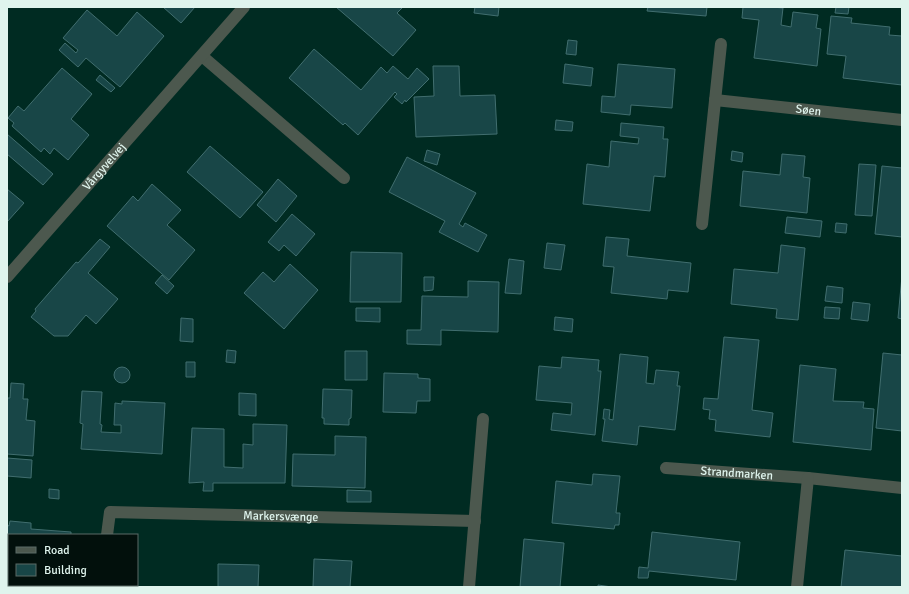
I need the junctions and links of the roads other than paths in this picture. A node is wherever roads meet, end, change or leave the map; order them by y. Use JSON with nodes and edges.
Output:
{"nodes":[{"id":1,"x":244,"y":7,"type":"edge"},
{"id":2,"x":721,"y":44,"type":"dead end"},
{"id":3,"x":202,"y":56,"type":"junction"},
{"id":4,"x":715,"y":100,"type":"junction"},
{"id":5,"x":902,"y":120,"type":"edge"},
{"id":6,"x":344,"y":178,"type":"dead end"},
{"id":7,"x":702,"y":224,"type":"dead end"},
{"id":8,"x":7,"y":277,"type":"edge"},
{"id":9,"x":483,"y":419,"type":"dead end"},
{"id":10,"x":666,"y":468,"type":"dead end"},
{"id":11,"x":808,"y":478,"type":"junction"},
{"id":12,"x":902,"y":488,"type":"edge"},
{"id":13,"x":475,"y":521,"type":"junction"},
{"id":14,"x":107,"y":534,"type":"edge"},
{"id":15,"x":469,"y":587,"type":"edge"},
{"id":16,"x":797,"y":587,"type":"edge"}],
"edges":[{"from":1,"to":3,"type":"street","name":"Vårgyvelvej"},
{"from":2,"to":4,"type":"street"},
{"from":3,"to":6,"type":"street"},
{"from":3,"to":8,"type":"street","name":"Vårgyvelvej"},
{"from":4,"to":5,"type":"street","name":"Søen"},
{"from":4,"to":7,"type":"street"},
{"from":9,"to":13,"type":"street"},
{"from":10,"to":11,"type":"street","name":"Strandmarken"},
{"from":11,"to":12,"type":"street","name":"Strandmarken"},
{"from":11,"to":16,"type":"street"},
{"from":13,"to":14,"type":"street","name":"Markersvænge"},
{"from":13,"to":15,"type":"street"}]}
